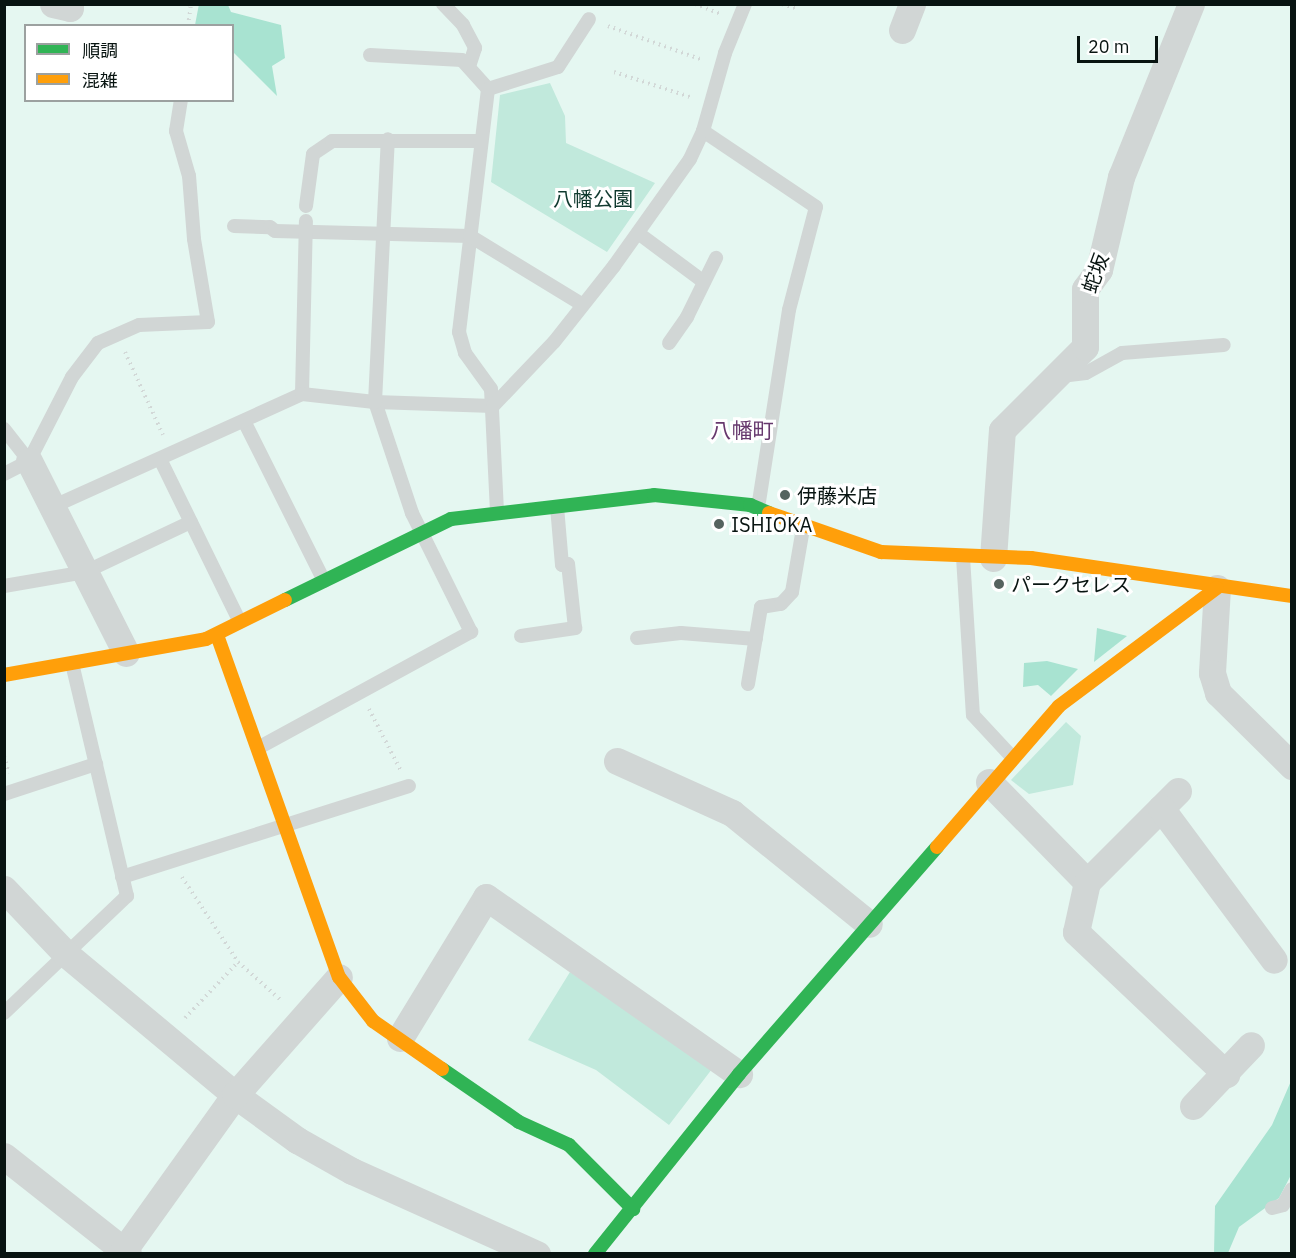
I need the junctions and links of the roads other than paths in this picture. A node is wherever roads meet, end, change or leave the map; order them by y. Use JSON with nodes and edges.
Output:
{"nodes":[{"id":1,"x":53,"y":4,"type":"edge"},
{"id":2,"x":70,"y":4,"type":"edge"},
{"id":3,"x":443,"y":4,"type":"edge"},
{"id":4,"x":745,"y":4,"type":"edge"},
{"id":5,"x":912,"y":4,"type":"edge"},
{"id":6,"x":1191,"y":4,"type":"edge"},
{"id":7,"x":589,"y":19,"type":"road end"},
{"id":8,"x":902,"y":30,"type":"dead end"},
{"id":9,"x":370,"y":55,"type":"dead end"},
{"id":10,"x":469,"y":67,"type":"junction"},
{"id":11,"x":488,"y":89,"type":"junction"},
{"id":12,"x":181,"y":102,"type":"edge"},
{"id":13,"x":703,"y":131,"type":"junction"},
{"id":14,"x":388,"y":139,"type":"junction"},
{"id":15,"x":481,"y":141,"type":"junction"},
{"id":16,"x":306,"y":206,"type":"dead end"},
{"id":17,"x":234,"y":226,"type":"dead end"},
{"id":18,"x":306,"y":227,"type":"junction"},
{"id":19,"x":383,"y":233,"type":"junction"},
{"id":20,"x":638,"y":233,"type":"junction"},
{"id":21,"x":470,"y":236,"type":"junction"},
{"id":22,"x":716,"y":258,"type":"dead end"},
{"id":23,"x":704,"y":282,"type":"junction"},
{"id":24,"x":583,"y":305,"type":"junction"},
{"id":25,"x":669,"y":343,"type":"dead end"},
{"id":26,"x":1224,"y":345,"type":"dead end"},
{"id":27,"x":1055,"y":376,"type":"junction"},
{"id":28,"x":302,"y":394,"type":"junction"},
{"id":29,"x":375,"y":402,"type":"junction"},
{"id":30,"x":493,"y":406,"type":"junction"},
{"id":31,"x":244,"y":421,"type":"junction"},
{"id":32,"x":4,"y":429,"type":"edge"},
{"id":33,"x":167,"y":458,"type":"junction"},
{"id":34,"x":29,"y":461,"type":"junction"},
{"id":35,"x":4,"y":474,"type":"edge"},
{"id":36,"x":52,"y":507,"type":"junction"},
{"id":37,"x":557,"y":507,"type":"junction"},
{"id":38,"x":759,"y":509,"type":"junction"},
{"id":39,"x":497,"y":513,"type":"junction"},
{"id":40,"x":191,"y":522,"type":"junction"},
{"id":41,"x":803,"y":528,"type":"junction"},
{"id":42,"x":422,"y":534,"type":"junction"},
{"id":43,"x":963,"y":557,"type":"junction"},
{"id":44,"x":993,"y":558,"type":"junction"},
{"id":45,"x":86,"y":572,"type":"junction"},
{"id":46,"x":325,"y":583,"type":"junction"},
{"id":47,"x":4,"y":586,"type":"edge"},
{"id":48,"x":1216,"y":588,"type":"junction"},
{"id":49,"x":1292,"y":596,"type":"edge"},
{"id":50,"x":241,"y":624,"type":"junction"},
{"id":51,"x":217,"y":635,"type":"junction"},
{"id":52,"x":520,"y":636,"type":"dead end"},
{"id":53,"x":637,"y":638,"type":"dead end"},
{"id":54,"x":756,"y":639,"type":"junction"},
{"id":55,"x":126,"y":653,"type":"junction"},
{"id":56,"x":72,"y":663,"type":"junction"},
{"id":57,"x":4,"y":675,"type":"edge"},
{"id":58,"x":748,"y":684,"type":"dead end"},
{"id":59,"x":258,"y":748,"type":"junction"},
{"id":60,"x":1012,"y":757,"type":"junction"},
{"id":61,"x":617,"y":761,"type":"dead end"},
{"id":62,"x":96,"y":764,"type":"junction"},
{"id":63,"x":1292,"y":766,"type":"edge"},
{"id":64,"x":989,"y":782,"type":"junction"},
{"id":65,"x":409,"y":786,"type":"road end"},
{"id":66,"x":4,"y":794,"type":"edge"},
{"id":67,"x":286,"y":826,"type":"junction"},
{"id":68,"x":122,"y":877,"type":"junction"},
{"id":69,"x":1087,"y":882,"type":"junction"},
{"id":70,"x":4,"y":889,"type":"edge"},
{"id":71,"x":869,"y":924,"type":"junction"},
{"id":72,"x":66,"y":954,"type":"junction"},
{"id":73,"x":1274,"y":960,"type":"dead end"},
{"id":74,"x":339,"y":977,"type":"junction"},
{"id":75,"x":4,"y":1013,"type":"edge"},
{"id":76,"x":400,"y":1038,"type":"junction"},
{"id":77,"x":1251,"y":1045,"type":"dead end"},
{"id":78,"x":739,"y":1074,"type":"junction"},
{"id":79,"x":1226,"y":1074,"type":"junction"},
{"id":80,"x":235,"y":1095,"type":"junction"},
{"id":81,"x":1193,"y":1106,"type":"dead end"},
{"id":82,"x":4,"y":1156,"type":"edge"},
{"id":83,"x":1292,"y":1189,"type":"edge"},
{"id":84,"x":1272,"y":1208,"type":"dead end"},
{"id":85,"x":633,"y":1209,"type":"junction"},
{"id":86,"x":124,"y":1252,"type":"edge"},
{"id":87,"x":537,"y":1254,"type":"edge"},
{"id":88,"x":595,"y":1254,"type":"edge"}],
"edges":[{"from":1,"to":2,"type":"street"},
{"from":3,"to":10,"type":"lane"},
{"from":4,"to":13,"type":"lane"},
{"from":5,"to":8,"type":"street"},
{"from":6,"to":27,"type":"street","name":"蛇坂"},
{"from":7,"to":11,"type":"lane"},
{"from":9,"to":10,"type":"lane"},
{"from":10,"to":11,"type":"lane"},
{"from":11,"to":15,"type":"lane"},
{"from":12,"to":34,"type":"lane"},
{"from":13,"to":20,"type":"lane"},
{"from":13,"to":38,"type":"lane"},
{"from":14,"to":15,"type":"lane"},
{"from":14,"to":16,"type":"lane"},
{"from":14,"to":19,"type":"lane"},
{"from":15,"to":21,"type":"lane"},
{"from":17,"to":18,"type":"lane"},
{"from":18,"to":19,"type":"lane"},
{"from":18,"to":28,"type":"lane"},
{"from":19,"to":21,"type":"lane"},
{"from":19,"to":29,"type":"lane"},
{"from":20,"to":23,"type":"lane"},
{"from":20,"to":24,"type":"lane"},
{"from":21,"to":24,"type":"lane"},
{"from":21,"to":30,"type":"lane"},
{"from":22,"to":23,"type":"lane"},
{"from":23,"to":25,"type":"lane"},
{"from":24,"to":30,"type":"lane"},
{"from":26,"to":27,"type":"lane"},
{"from":27,"to":44,"type":"street","name":"蛇坂"},
{"from":28,"to":29,"type":"lane"},
{"from":28,"to":31,"type":"lane"},
{"from":29,"to":30,"type":"lane"},
{"from":29,"to":42,"type":"lane"},
{"from":30,"to":39,"type":"lane"},
{"from":31,"to":33,"type":"lane"},
{"from":31,"to":46,"type":"lane"},
{"from":32,"to":34,"type":"lane"},
{"from":33,"to":36,"type":"lane"},
{"from":33,"to":40,"type":"lane"},
{"from":34,"to":35,"type":"lane"},
{"from":34,"to":36,"type":"street"},
{"from":36,"to":45,"type":"street"},
{"from":37,"to":38,"type":"street"},
{"from":37,"to":39,"type":"street"},
{"from":37,"to":52,"type":"lane"},
{"from":38,"to":41,"type":"street"},
{"from":39,"to":42,"type":"street"},
{"from":40,"to":45,"type":"lane"},
{"from":40,"to":50,"type":"lane"},
{"from":41,"to":43,"type":"street"},
{"from":41,"to":54,"type":"lane"},
{"from":42,"to":46,"type":"street"},
{"from":42,"to":59,"type":"lane"},
{"from":43,"to":44,"type":"street"},
{"from":43,"to":60,"type":"lane"},
{"from":44,"to":48,"type":"street"},
{"from":45,"to":47,"type":"lane"},
{"from":45,"to":55,"type":"street"},
{"from":46,"to":50,"type":"street"},
{"from":48,"to":49,"type":"street"},
{"from":48,"to":60,"type":"street"},
{"from":48,"to":63,"type":"street"},
{"from":50,"to":51,"type":"street"},
{"from":51,"to":55,"type":"street"},
{"from":51,"to":59,"type":"street"},
{"from":53,"to":54,"type":"lane"},
{"from":54,"to":58,"type":"lane"},
{"from":55,"to":56,"type":"street"},
{"from":56,"to":57,"type":"street"},
{"from":56,"to":62,"type":"lane"},
{"from":59,"to":67,"type":"street"},
{"from":60,"to":64,"type":"street"},
{"from":61,"to":71,"type":"street"},
{"from":62,"to":66,"type":"lane"},
{"from":62,"to":68,"type":"lane"},
{"from":64,"to":69,"type":"street"},
{"from":64,"to":71,"type":"street"},
{"from":65,"to":67,"type":"lane"},
{"from":67,"to":68,"type":"lane"},
{"from":67,"to":74,"type":"street"},
{"from":68,"to":72,"type":"lane"},
{"from":69,"to":73,"type":"street"},
{"from":69,"to":79,"type":"street"},
{"from":70,"to":72,"type":"street"},
{"from":71,"to":78,"type":"street"},
{"from":72,"to":75,"type":"lane"},
{"from":72,"to":80,"type":"street"},
{"from":74,"to":76,"type":"street"},
{"from":74,"to":80,"type":"street"},
{"from":76,"to":78,"type":"street"},
{"from":76,"to":85,"type":"street"},
{"from":77,"to":79,"type":"street"},
{"from":78,"to":85,"type":"street"},
{"from":79,"to":81,"type":"street"},
{"from":80,"to":86,"type":"street"},
{"from":80,"to":87,"type":"street"},
{"from":82,"to":86,"type":"street"},
{"from":83,"to":84,"type":"lane"},
{"from":85,"to":88,"type":"street"}]}
